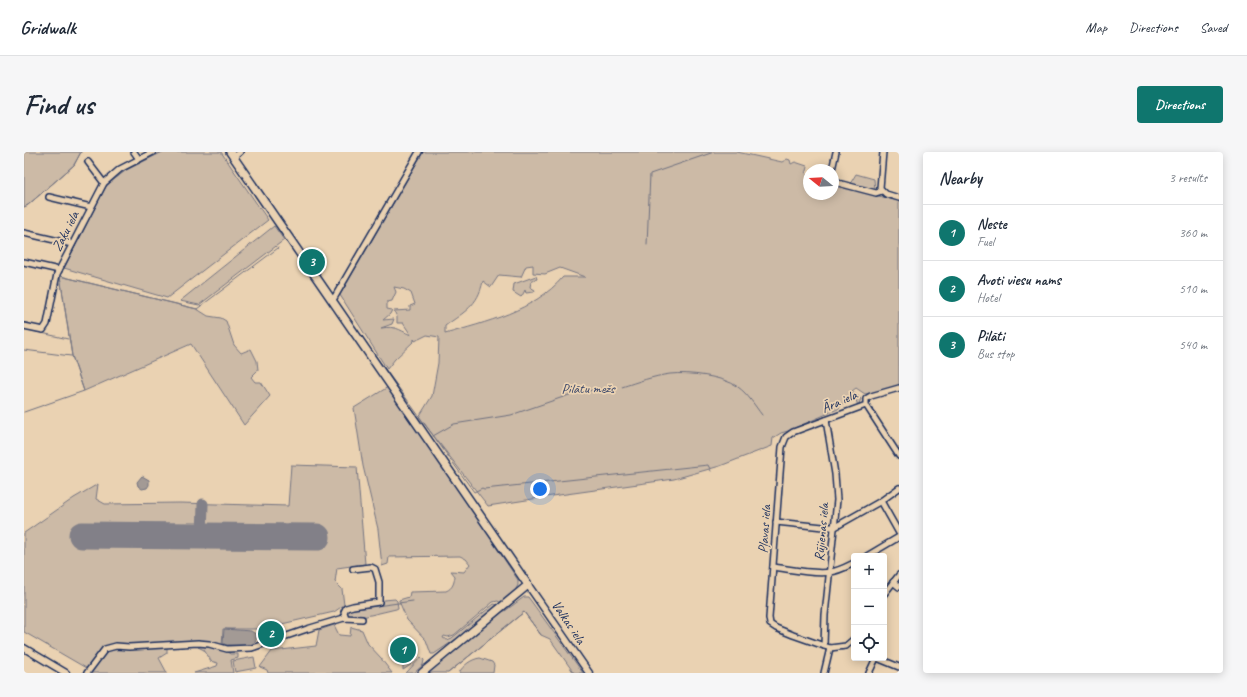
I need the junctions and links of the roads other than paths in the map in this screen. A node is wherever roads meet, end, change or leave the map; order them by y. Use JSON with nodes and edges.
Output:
{"nodes":[{"id":1,"x":134,"y":152,"type":"edge"},
{"id":2,"x":153,"y":152,"type":"edge"},
{"id":3,"x":419,"y":152,"type":"edge"},
{"id":4,"x":836,"y":152,"type":"edge"},
{"id":5,"x":883,"y":152,"type":"edge"},
{"id":6,"x":235,"y":154,"type":"edge"},
{"id":7,"x":139,"y":159,"type":"junction"},
{"id":8,"x":88,"y":162,"type":"dead end"},
{"id":9,"x":833,"y":164,"type":"edge"},
{"id":10,"x":839,"y":182,"type":"edge"},
{"id":11,"x":104,"y":183,"type":"junction"},
{"id":12,"x":882,"y":190,"type":"junction"},
{"id":13,"x":49,"y":196,"type":"dead end"},
{"id":14,"x":899,"y":198,"type":"edge"},
{"id":15,"x":91,"y":207,"type":"junction"},
{"id":16,"x":24,"y":233,"type":"edge"},
{"id":17,"x":72,"y":244,"type":"junction"},
{"id":18,"x":24,"y":262,"type":"edge"},
{"id":19,"x":59,"y":270,"type":"junction"},
{"id":20,"x":332,"y":300,"type":"junction"},
{"id":21,"x":24,"y":326,"type":"edge"},
{"id":22,"x":899,"y":388,"type":"edge"},
{"id":23,"x":866,"y":404,"type":"junction"},
{"id":24,"x":826,"y":420,"type":"junction"},
{"id":25,"x":786,"y":437,"type":"joint"},
{"id":26,"x":899,"y":456,"type":"edge"},
{"id":27,"x":899,"y":488,"type":"edge"},
{"id":28,"x":880,"y":501,"type":"junction"},
{"id":29,"x":776,"y":522,"type":"junction"},
{"id":30,"x":835,"y":527,"type":"junction"},
{"id":31,"x":899,"y":533,"type":"edge"},
{"id":32,"x":899,"y":537,"type":"edge"},
{"id":33,"x":872,"y":553,"type":"edge"},
{"id":34,"x":851,"y":565,"type":"edge"},
{"id":35,"x":773,"y":567,"type":"junction"},
{"id":36,"x":353,"y":569,"type":"dead end"},
{"id":37,"x":830,"y":572,"type":"junction"},
{"id":38,"x":899,"y":575,"type":"edge"},
{"id":39,"x":893,"y":582,"type":"junction"},
{"id":40,"x":528,"y":585,"type":"junction"},
{"id":41,"x":899,"y":587,"type":"edge"},
{"id":42,"x":887,"y":590,"type":"edge"},
{"id":43,"x":346,"y":618,"type":"junction"},
{"id":44,"x":362,"y":619,"type":"dead end"},
{"id":45,"x":851,"y":641,"type":"edge"},
{"id":46,"x":846,"y":646,"type":"junction"},
{"id":47,"x":827,"y":647,"type":"junction"},
{"id":48,"x":24,"y":648,"type":"edge"},
{"id":49,"x":851,"y":648,"type":"edge"},
{"id":50,"x":875,"y":661,"type":"edge"},
{"id":51,"x":883,"y":661,"type":"edge"},
{"id":52,"x":899,"y":668,"type":"edge"},
{"id":53,"x":66,"y":673,"type":"edge"},
{"id":54,"x":87,"y":673,"type":"edge"},
{"id":55,"x":422,"y":673,"type":"edge"},
{"id":56,"x":589,"y":673,"type":"edge"},
{"id":57,"x":824,"y":673,"type":"edge"},
{"id":58,"x":870,"y":673,"type":"edge"}],
"edges":[{"from":1,"to":7,"type":"street"},
{"from":2,"to":7,"type":"street","name":"Zaķu iela"},
{"from":3,"to":20,"type":"street"},
{"from":4,"to":9,"type":"street"},
{"from":5,"to":12,"type":"street"},
{"from":6,"to":20,"type":"highway"},
{"from":7,"to":11,"type":"street","name":"Zaķu iela"},
{"from":8,"to":11,"type":"street"},
{"from":10,"to":12,"type":"street"},
{"from":11,"to":15,"type":"street","name":"Zaķu iela"},
{"from":12,"to":14,"type":"street"},
{"from":13,"to":15,"type":"street"},
{"from":15,"to":17,"type":"street","name":"Zaķu iela"},
{"from":16,"to":17,"type":"street"},
{"from":17,"to":19,"type":"street","name":"Zaķu iela"},
{"from":18,"to":19,"type":"street"},
{"from":19,"to":21,"type":"street","name":"Zaķu iela"},
{"from":20,"to":40,"type":"highway"},
{"from":22,"to":23,"type":"street","name":"Āra iela"},
{"from":23,"to":24,"type":"street","name":"Āra iela"},
{"from":23,"to":26,"type":"street"},
{"from":24,"to":25,"type":"street","name":"Āra iela"},
{"from":24,"to":30,"type":"street","name":"Rūjienas iela"},
{"from":25,"to":29,"type":"street","name":"Pļavas iela"},
{"from":27,"to":28,"type":"street"},
{"from":28,"to":30,"type":"street"},
{"from":28,"to":31,"type":"street"},
{"from":29,"to":30,"type":"street"},
{"from":29,"to":35,"type":"street","name":"Pļavas iela"},
{"from":30,"to":37,"type":"street","name":"Rūjienas iela"},
{"from":32,"to":33,"type":"street"},
{"from":34,"to":37,"type":"street"},
{"from":35,"to":37,"type":"street"},
{"from":35,"to":47,"type":"street","name":"Pļavas iela"},
{"from":36,"to":43,"type":"street"},
{"from":37,"to":47,"type":"street","name":"Rūjienas iela"},
{"from":38,"to":39,"type":"street"},
{"from":39,"to":41,"type":"street"},
{"from":39,"to":42,"type":"street"},
{"from":40,"to":55,"type":"highway"},
{"from":40,"to":56,"type":"main road","name":"Valkas iela"},
{"from":43,"to":44,"type":"street"},
{"from":43,"to":54,"type":"street"},
{"from":45,"to":46,"type":"street"},
{"from":46,"to":47,"type":"street"},
{"from":46,"to":49,"type":"street"},
{"from":47,"to":57,"type":"street","name":"Rūjienas iela"},
{"from":48,"to":53,"type":"main road"},
{"from":50,"to":58,"type":"street"},
{"from":51,"to":52,"type":"street"}]}
